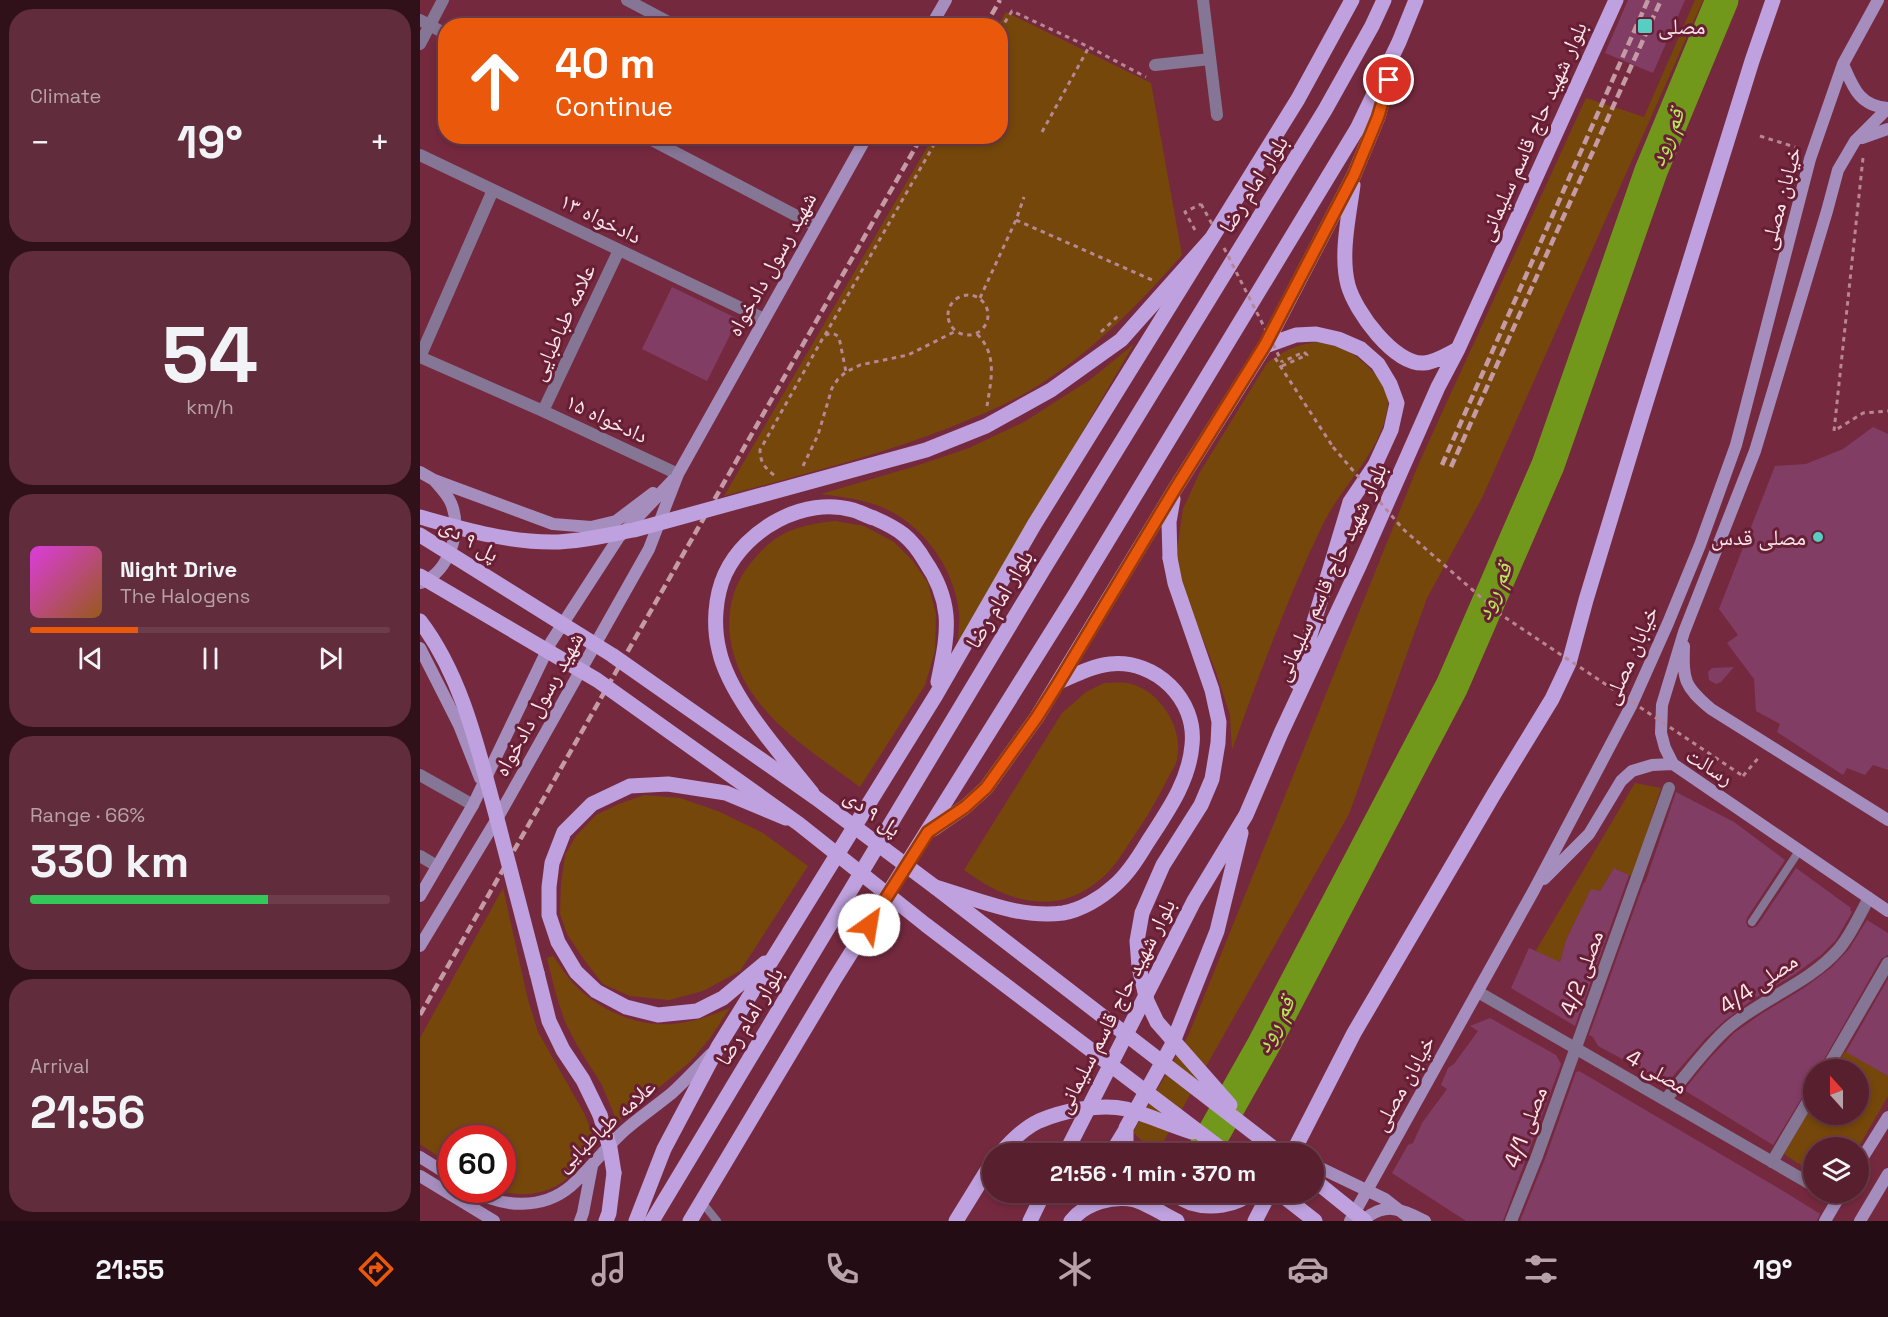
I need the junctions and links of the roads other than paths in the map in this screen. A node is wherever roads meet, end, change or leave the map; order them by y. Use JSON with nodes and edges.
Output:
{"nodes":[{"id":1,"x":443,"y":0,"type":"edge"},
{"id":2,"x":627,"y":0,"type":"edge"},
{"id":3,"x":946,"y":0,"type":"edge"},
{"id":4,"x":1203,"y":0,"type":"edge"},
{"id":5,"x":1352,"y":0,"type":"edge"},
{"id":6,"x":1384,"y":0,"type":"edge"},
{"id":7,"x":1416,"y":0,"type":"edge"},
{"id":8,"x":1616,"y":0,"type":"edge"},
{"id":9,"x":1773,"y":0,"type":"edge"},
{"id":10,"x":1878,"y":0,"type":"edge"},
{"id":11,"x":661,"y":18,"type":"edge"},
{"id":12,"x":936,"y":18,"type":"edge"},
{"id":13,"x":425,"y":23,"type":"edge"},
{"id":14,"x":1399,"y":42,"type":"junction"},
{"id":15,"x":420,"y":44,"type":"edge"},
{"id":16,"x":1210,"y":59,"type":"junction"},
{"id":17,"x":1843,"y":64,"type":"junction"},
{"id":18,"x":1155,"y":65,"type":"dead end"},
{"id":19,"x":1888,"y":108,"type":"edge"},
{"id":20,"x":1217,"y":115,"type":"dead end"},
{"id":21,"x":1888,"y":129,"type":"edge"},
{"id":22,"x":1861,"y":139,"type":"junction"},
{"id":23,"x":659,"y":144,"type":"edge"},
{"id":24,"x":862,"y":144,"type":"edge"},
{"id":25,"x":420,"y":155,"type":"edge"},
{"id":26,"x":1354,"y":175,"type":"junction"},
{"id":27,"x":493,"y":190,"type":"junction"},
{"id":28,"x":816,"y":226,"type":"junction"},
{"id":29,"x":1215,"y":235,"type":"junction"},
{"id":30,"x":619,"y":250,"type":"junction"},
{"id":31,"x":765,"y":319,"type":"junction"},
{"id":32,"x":1265,"y":345,"type":"junction"},
{"id":33,"x":1458,"y":349,"type":"junction"},
{"id":34,"x":420,"y":357,"type":"edge"},
{"id":35,"x":543,"y":411,"type":"junction"},
{"id":36,"x":420,"y":472,"type":"edge"},
{"id":37,"x":678,"y":474,"type":"junction"},
{"id":38,"x":434,"y":480,"type":"junction"},
{"id":39,"x":1175,"y":489,"type":"junction"},
{"id":40,"x":420,"y":517,"type":"edge"},
{"id":41,"x":420,"y":535,"type":"edge"},
{"id":42,"x":420,"y":576,"type":"edge"},
{"id":43,"x":420,"y":584,"type":"edge"},
{"id":44,"x":420,"y":621,"type":"edge"},
{"id":45,"x":1684,"y":633,"type":"junction"},
{"id":46,"x":420,"y":648,"type":"edge"},
{"id":47,"x":1059,"y":682,"type":"junction"},
{"id":48,"x":936,"y":695,"type":"junction"},
{"id":49,"x":1281,"y":733,"type":"junction"},
{"id":50,"x":1676,"y":766,"type":"junction"},
{"id":51,"x":420,"y":775,"type":"edge"},
{"id":52,"x":482,"y":784,"type":"junction"},
{"id":53,"x":1669,"y":788,"type":"dead end"},
{"id":54,"x":816,"y":798,"type":"junction"},
{"id":55,"x":472,"y":805,"type":"junction"},
{"id":56,"x":1246,"y":816,"type":"junction"},
{"id":57,"x":1888,"y":820,"type":"edge"},
{"id":58,"x":799,"y":824,"type":"junction"},
{"id":59,"x":928,"y":832,"type":"junction"},
{"id":60,"x":1799,"y":850,"type":"junction"},
{"id":61,"x":420,"y":856,"type":"edge"},
{"id":62,"x":437,"y":866,"type":"junction"},
{"id":63,"x":935,"y":887,"type":"junction"},
{"id":64,"x":1534,"y":890,"type":"junction"},
{"id":65,"x":420,"y":896,"type":"edge"},
{"id":66,"x":1869,"y":898,"type":"junction"},
{"id":67,"x":1888,"y":911,"type":"edge"},
{"id":68,"x":1752,"y":922,"type":"dead end"},
{"id":69,"x":421,"y":943,"type":"edge"},
{"id":70,"x":776,"y":953,"type":"junction"},
{"id":71,"x":1888,"y":963,"type":"edge"},
{"id":72,"x":1478,"y":992,"type":"junction"},
{"id":73,"x":718,"y":1047,"type":"junction"},
{"id":74,"x":1576,"y":1048,"type":"junction"},
{"id":75,"x":1832,"y":1059,"type":"edge"},
{"id":76,"x":1665,"y":1100,"type":"junction"},
{"id":77,"x":1803,"y":1110,"type":"edge"},
{"id":78,"x":1888,"y":1117,"type":"edge"},
{"id":79,"x":1126,"y":1128,"type":"junction"},
{"id":80,"x":1254,"y":1132,"type":"junction"},
{"id":81,"x":1207,"y":1137,"type":"junction"},
{"id":82,"x":1010,"y":1143,"type":"edge"},
{"id":83,"x":1071,"y":1143,"type":"edge"},
{"id":84,"x":1118,"y":1143,"type":"edge"},
{"id":85,"x":1127,"y":1143,"type":"edge"},
{"id":86,"x":1214,"y":1143,"type":"edge"},
{"id":87,"x":1267,"y":1143,"type":"edge"},
{"id":88,"x":1296,"y":1143,"type":"edge"},
{"id":89,"x":1869,"y":1148,"type":"edge"},
{"id":90,"x":420,"y":1158,"type":"edge"},
{"id":91,"x":1772,"y":1162,"type":"junction"},
{"id":92,"x":593,"y":1165,"type":"junction"},
{"id":93,"x":438,"y":1169,"type":"edge"},
{"id":94,"x":1324,"y":1170,"type":"edge"},
{"id":95,"x":1888,"y":1174,"type":"edge"},
{"id":96,"x":420,"y":1176,"type":"edge"},
{"id":97,"x":982,"y":1179,"type":"edge"},
{"id":98,"x":1803,"y":1180,"type":"edge"},
{"id":99,"x":1324,"y":1188,"type":"edge"},
{"id":100,"x":701,"y":1201,"type":"junction"},
{"id":101,"x":511,"y":1203,"type":"edge"},
{"id":102,"x":1039,"y":1203,"type":"edge"},
{"id":103,"x":1082,"y":1203,"type":"edge"},
{"id":104,"x":1191,"y":1203,"type":"edge"},
{"id":105,"x":1233,"y":1203,"type":"edge"},
{"id":106,"x":1264,"y":1203,"type":"edge"},
{"id":107,"x":1292,"y":1203,"type":"edge"},
{"id":108,"x":1836,"y":1203,"type":"edge"},
{"id":109,"x":1073,"y":1219,"type":"edge"},
{"id":110,"x":494,"y":1221,"type":"edge"},
{"id":111,"x":580,"y":1221,"type":"edge"},
{"id":112,"x":606,"y":1221,"type":"edge"},
{"id":113,"x":636,"y":1221,"type":"edge"},
{"id":114,"x":652,"y":1221,"type":"edge"},
{"id":115,"x":690,"y":1221,"type":"edge"},
{"id":116,"x":717,"y":1221,"type":"edge"},
{"id":117,"x":956,"y":1221,"type":"edge"},
{"id":118,"x":1030,"y":1221,"type":"edge"},
{"id":119,"x":1177,"y":1221,"type":"edge"},
{"id":120,"x":1255,"y":1221,"type":"edge"},
{"id":121,"x":1315,"y":1221,"type":"edge"},
{"id":122,"x":1350,"y":1221,"type":"edge"},
{"id":123,"x":1364,"y":1221,"type":"edge"},
{"id":124,"x":1413,"y":1221,"type":"edge"},
{"id":125,"x":1425,"y":1221,"type":"edge"},
{"id":126,"x":1511,"y":1221,"type":"edge"},
{"id":127,"x":1825,"y":1221,"type":"edge"},
{"id":128,"x":1860,"y":1221,"type":"edge"}],
"edges":[{"from":1,"to":13,"type":"street"},
{"from":2,"to":11,"type":"street"},
{"from":3,"to":12,"type":"street"},
{"from":4,"to":16,"type":"street"},
{"from":5,"to":29,"type":"main road"},
{"from":6,"to":114,"type":"main road","name":"بلوار امام رضا"},
{"from":7,"to":14,"type":"main road"},
{"from":8,"to":33,"type":"main road","name":"بلوار شهید حاج قاسم سلیمانی"},
{"from":9,"to":88,"type":"main road"},
{"from":10,"to":17,"type":"street","name":"خیابان مصلی"},
{"from":13,"to":15,"type":"street"},
{"from":14,"to":26,"type":"main road"},
{"from":14,"to":59,"type":"main road"},
{"from":16,"to":18,"type":"street"},
{"from":16,"to":20,"type":"street"},
{"from":17,"to":19,"type":"street"},
{"from":17,"to":64,"type":"street","name":"خیابان مصلی"},
{"from":19,"to":22,"type":"street","name":"خیابان مصلی"},
{"from":21,"to":22,"type":"street"},
{"from":22,"to":45,"type":"street","name":"خیابان مصلی"},
{"from":23,"to":28,"type":"street"},
{"from":24,"to":28,"type":"street","name":"شهید رسول دادخواه"},
{"from":25,"to":27,"type":"street","name":"دادخواه ۱۳"},
{"from":26,"to":32,"type":"main road"},
{"from":26,"to":33,"type":"main road"},
{"from":27,"to":30,"type":"street","name":"دادخواه ۱۳"},
{"from":27,"to":34,"type":"street"},
{"from":28,"to":31,"type":"street","name":"شهید رسول دادخواه"},
{"from":29,"to":40,"type":"main road","bridge":true},
{"from":29,"to":48,"type":"main road"},
{"from":30,"to":31,"type":"street","name":"دادخواه ۱۳"},
{"from":30,"to":35,"type":"street","name":"علامه طباطبایی"},
{"from":31,"to":37,"type":"street","name":"شهید رسول دادخواه"},
{"from":32,"to":39,"type":"main road"},
{"from":32,"to":49,"type":"main road"},
{"from":33,"to":49,"type":"main road","name":"بلوار شهید حاج قاسم سلیمانی"},
{"from":34,"to":35,"type":"street","name":"دادخواه ۱۵"},
{"from":35,"to":37,"type":"street","name":"دادخواه ۱۵"},
{"from":36,"to":38,"type":"street"},
{"from":37,"to":38,"type":"street"},
{"from":37,"to":52,"type":"street","name":"شهید رسول دادخواه"},
{"from":37,"to":69,"type":"street","name":"شهید رسول دادخواه"},
{"from":38,"to":43,"type":"street"},
{"from":39,"to":47,"type":"main road"},
{"from":39,"to":80,"type":"main road","bridge":true},
{"from":41,"to":54,"type":"main road","name":"پل ۹ دی","bridge":true},
{"from":42,"to":58,"type":"main road","bridge":true},
{"from":44,"to":112,"type":"main road","bridge":true},
{"from":45,"to":50,"type":"street","name":"خیابان مصلی"},
{"from":45,"to":57,"type":"street"},
{"from":46,"to":52,"type":"street"},
{"from":47,"to":59,"type":"main road"},
{"from":47,"to":63,"type":"main road"},
{"from":48,"to":54,"type":"main road","bridge":true},
{"from":48,"to":70,"type":"main road"},
{"from":49,"to":56,"type":"main road","name":"بلوار شهید حاج قاسم سلیمانی"},
{"from":50,"to":60,"type":"street","name":"رسالت"},
{"from":50,"to":64,"type":"street","name":"رسالت"},
{"from":51,"to":55,"type":"street"},
{"from":52,"to":55,"type":"street","name":"شهید رسول دادخواه"},
{"from":53,"to":74,"type":"street","name":"مصلی 4/2"},
{"from":54,"to":63,"type":"main road","name":"پل ۹ دی","bridge":true},
{"from":55,"to":62,"type":"street","name":"شهید رسول دادخواه"},
{"from":56,"to":79,"type":"main road"},
{"from":56,"to":83,"type":"main road","name":"بلوار شهید حاج قاسم سلیمانی"},
{"from":58,"to":70,"type":"main road","bridge":true},
{"from":58,"to":81,"type":"main road","bridge":true},
{"from":59,"to":100,"type":"main road"},
{"from":60,"to":66,"type":"street","name":"رسالت"},
{"from":60,"to":68,"type":"lane"},
{"from":61,"to":62,"type":"street"},
{"from":62,"to":65,"type":"street","name":"شهید رسول دادخواه"},
{"from":63,"to":80,"type":"main road","name":"پل ۹ دی","bridge":true},
{"from":64,"to":72,"type":"street","name":"خیابان مصلی"},
{"from":66,"to":67,"type":"street","name":"رسالت"},
{"from":66,"to":76,"type":"street","name":"مصلی 4/4"},
{"from":70,"to":73,"type":"main road"},
{"from":71,"to":75,"type":"street"},
{"from":72,"to":74,"type":"street","name":"مصلی 4"},
{"from":72,"to":122,"type":"street","name":"خیابان مصلی"},
{"from":73,"to":92,"type":"street","name":"علامه طباطبایی"},
{"from":73,"to":113,"type":"main road"},
{"from":74,"to":76,"type":"street","name":"مصلی 4"},
{"from":74,"to":126,"type":"street","name":"مصلی 4/1"},
{"from":76,"to":91,"type":"street","name":"مصلی 4"},
{"from":77,"to":91,"type":"street"},
{"from":78,"to":89,"type":"street"},
{"from":79,"to":84,"type":"main road"},
{"from":79,"to":85,"type":"main road"},
{"from":80,"to":87,"type":"main road","name":"پل ۹ دی","bridge":true},
{"from":81,"to":82,"type":"main road","bridge":true},
{"from":81,"to":86,"type":"main road","bridge":true},
{"from":90,"to":93,"type":"street"},
{"from":91,"to":98,"type":"street","name":"مصلی 4"},
{"from":92,"to":101,"type":"street","name":"علامه طباطبایی"},
{"from":92,"to":111,"type":"street"},
{"from":94,"to":124,"type":"street","bridge":true},
{"from":95,"to":128,"type":"street"},
{"from":96,"to":110,"type":"street"},
{"from":97,"to":117,"type":"main road"},
{"from":99,"to":123,"type":"main road","bridge":true},
{"from":100,"to":115,"type":"main road"},
{"from":100,"to":116,"type":"lane"},
{"from":102,"to":118,"type":"main road"},
{"from":103,"to":109,"type":"main road"},
{"from":104,"to":105,"type":"main road"},
{"from":106,"to":120,"type":"main road"},
{"from":107,"to":121,"type":"main road"},
{"from":108,"to":127,"type":"street"},
{"from":109,"to":119,"type":"main road"},
{"from":123,"to":125,"type":"street"}]}
